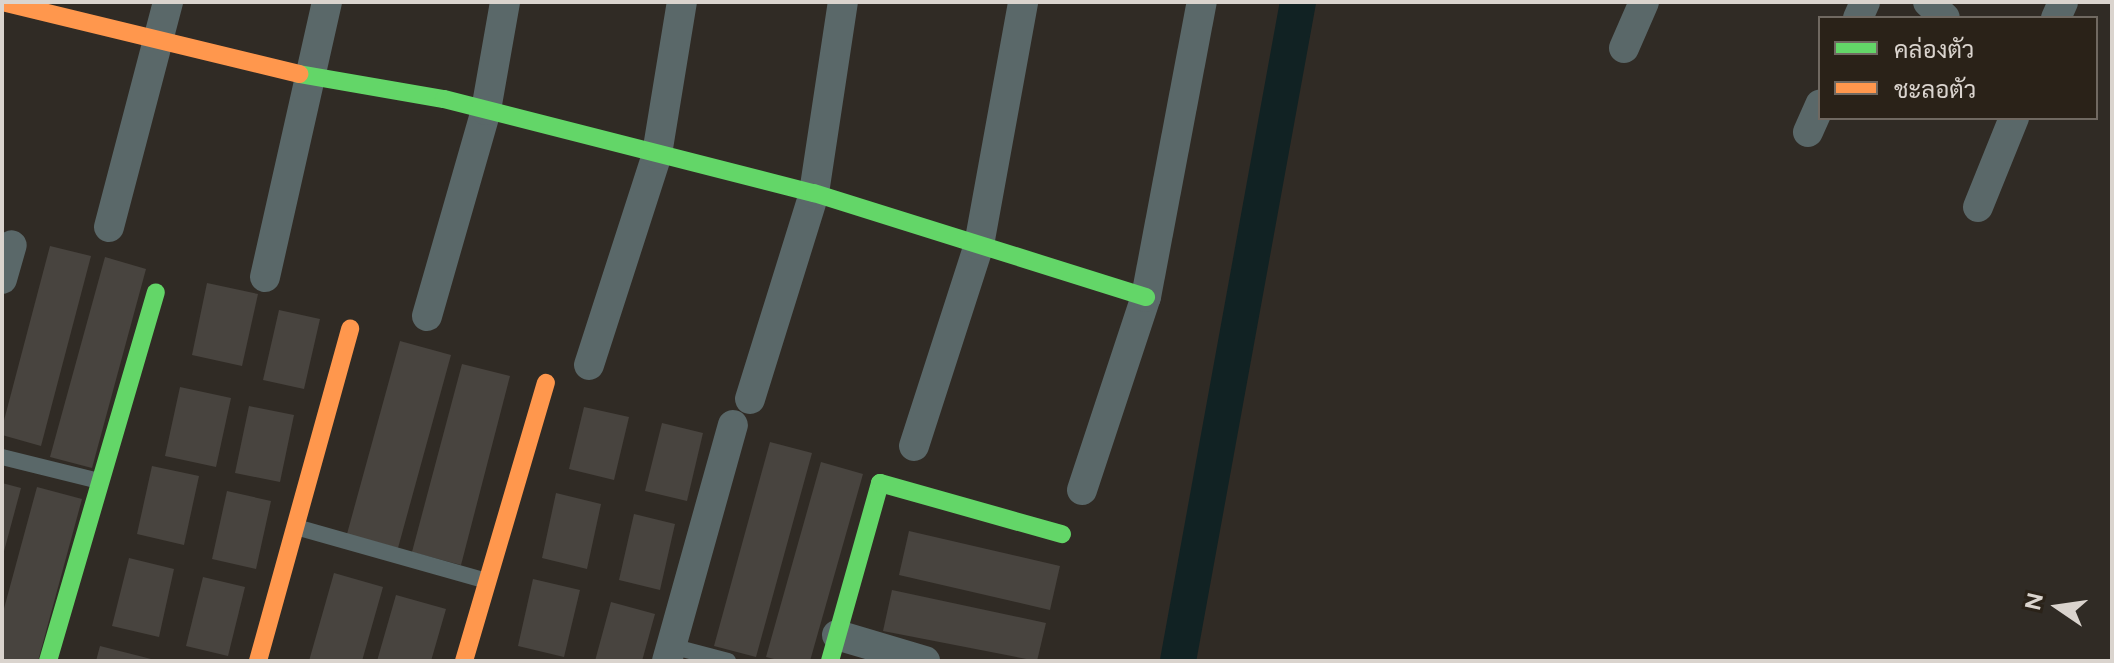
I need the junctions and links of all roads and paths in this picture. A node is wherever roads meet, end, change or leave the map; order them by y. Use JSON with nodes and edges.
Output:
{"nodes":[{"id":1,"x":2,"y":2,"type":"edge"},
{"id":2,"x":168,"y":2,"type":"edge"},
{"id":3,"x":327,"y":2,"type":"edge"},
{"id":4,"x":505,"y":2,"type":"edge"},
{"id":5,"x":682,"y":2,"type":"edge"},
{"id":6,"x":843,"y":2,"type":"edge"},
{"id":7,"x":1023,"y":2,"type":"edge"},
{"id":8,"x":1202,"y":2,"type":"edge"},
{"id":9,"x":1644,"y":2,"type":"edge"},
{"id":10,"x":1928,"y":2,"type":"edge"},
{"id":11,"x":1943,"y":16,"type":"edge"},
{"id":12,"x":161,"y":42,"type":"junction"},
{"id":13,"x":1624,"y":48,"type":"dead end"},
{"id":14,"x":313,"y":77,"type":"junction"},
{"id":15,"x":486,"y":110,"type":"junction"},
{"id":16,"x":2013,"y":120,"type":"edge"},
{"id":17,"x":657,"y":154,"type":"junction"},
{"id":18,"x":814,"y":193,"type":"junction"},
{"id":19,"x":1978,"y":207,"type":"dead end"},
{"id":20,"x":109,"y":227,"type":"dead end"},
{"id":21,"x":12,"y":245,"type":"dead end"},
{"id":22,"x":979,"y":245,"type":"junction"},
{"id":23,"x":265,"y":277,"type":"dead end"},
{"id":24,"x":2,"y":279,"type":"edge"},
{"id":25,"x":156,"y":292,"type":"dead end"},
{"id":26,"x":1146,"y":297,"type":"junction"},
{"id":27,"x":427,"y":316,"type":"dead end"},
{"id":28,"x":350,"y":329,"type":"dead end"},
{"id":29,"x":589,"y":365,"type":"dead end"},
{"id":30,"x":546,"y":383,"type":"dead end"},
{"id":31,"x":750,"y":399,"type":"dead end"},
{"id":32,"x":733,"y":425,"type":"dead end"},
{"id":33,"x":914,"y":446,"type":"dead end"},
{"id":34,"x":2,"y":457,"type":"edge"},
{"id":35,"x":99,"y":481,"type":"junction"},
{"id":36,"x":1082,"y":490,"type":"dead end"},
{"id":37,"x":296,"y":527,"type":"junction"},
{"id":38,"x":1062,"y":534,"type":"dead end"},
{"id":39,"x":487,"y":581,"type":"junction"},
{"id":40,"x":834,"y":648,"type":"edge"},
{"id":41,"x":669,"y":654,"type":"edge"},
{"id":42,"x":48,"y":661,"type":"edge"},
{"id":43,"x":258,"y":661,"type":"edge"},
{"id":44,"x":464,"y":661,"type":"edge"},
{"id":45,"x":728,"y":661,"type":"edge"},
{"id":46,"x":925,"y":661,"type":"edge"}],
"edges":[{"from":1,"to":12,"type":"street"},
{"from":2,"to":12,"type":"street"},
{"from":3,"to":14,"type":"street"},
{"from":4,"to":15,"type":"street"},
{"from":5,"to":17,"type":"street"},
{"from":6,"to":18,"type":"street"},
{"from":7,"to":22,"type":"street"},
{"from":8,"to":26,"type":"street"},
{"from":9,"to":13,"type":"street"},
{"from":10,"to":11,"type":"street"},
{"from":12,"to":14,"type":"street"},
{"from":12,"to":20,"type":"street"},
{"from":14,"to":15,"type":"street"},
{"from":14,"to":23,"type":"street"},
{"from":15,"to":17,"type":"street"},
{"from":15,"to":27,"type":"street"},
{"from":16,"to":19,"type":"street"},
{"from":17,"to":18,"type":"street"},
{"from":17,"to":29,"type":"street"},
{"from":18,"to":22,"type":"street"},
{"from":18,"to":31,"type":"street"},
{"from":21,"to":24,"type":"street"},
{"from":22,"to":26,"type":"street"},
{"from":22,"to":33,"type":"street"},
{"from":25,"to":35,"type":"street"},
{"from":26,"to":36,"type":"street"},
{"from":28,"to":37,"type":"street"},
{"from":30,"to":39,"type":"street"},
{"from":32,"to":41,"type":"street"},
{"from":34,"to":35,"type":"lane"},
{"from":35,"to":42,"type":"street"},
{"from":37,"to":39,"type":"lane"},
{"from":37,"to":43,"type":"street"},
{"from":38,"to":40,"type":"street"},
{"from":39,"to":44,"type":"street"},
{"from":40,"to":46,"type":"street"},
{"from":41,"to":45,"type":"lane"}]}
